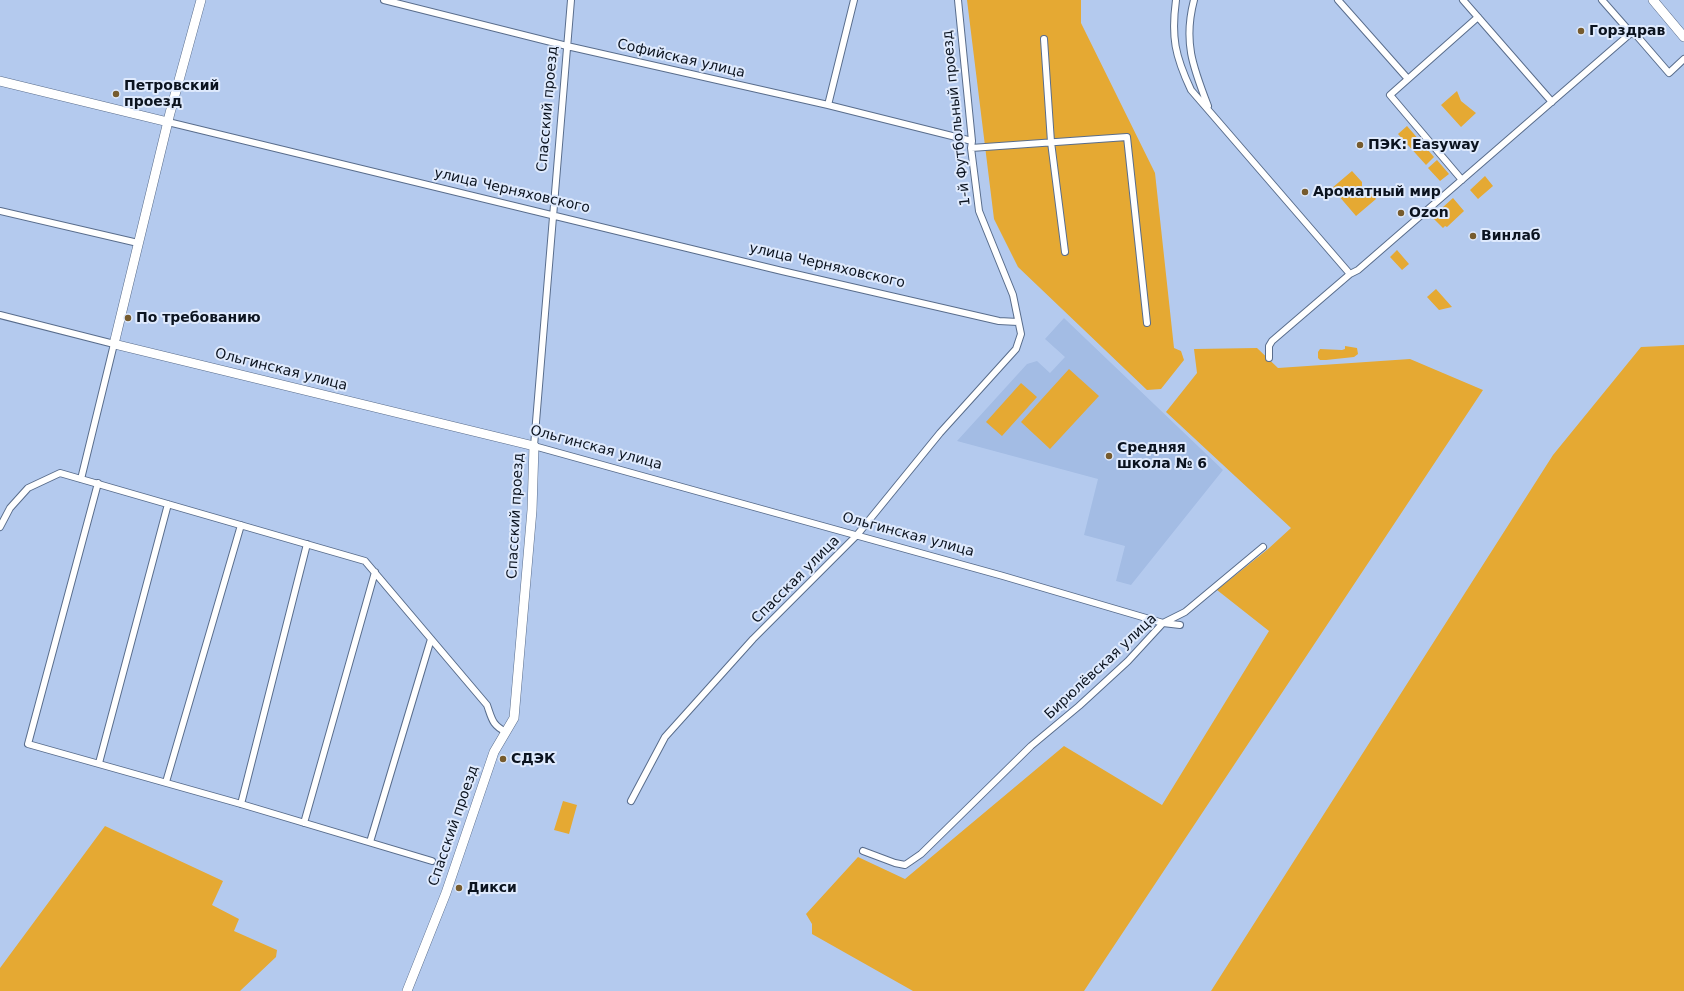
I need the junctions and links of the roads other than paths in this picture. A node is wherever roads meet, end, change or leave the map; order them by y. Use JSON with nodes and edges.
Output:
{"nodes":[{"id":1,"x":201,"y":0,"type":"edge"},
{"id":2,"x":384,"y":0,"type":"edge"},
{"id":3,"x":571,"y":0,"type":"edge"},
{"id":4,"x":854,"y":0,"type":"edge"},
{"id":5,"x":958,"y":0,"type":"edge"},
{"id":6,"x":1176,"y":0,"type":"edge"},
{"id":7,"x":1194,"y":0,"type":"edge"},
{"id":8,"x":1338,"y":0,"type":"edge"},
{"id":9,"x":1463,"y":0,"type":"edge"},
{"id":10,"x":1602,"y":0,"type":"edge"},
{"id":11,"x":1653,"y":0,"type":"edge"},
{"id":12,"x":1478,"y":17,"type":"junction"},
{"id":13,"x":1631,"y":33,"type":"junction"},
{"id":14,"x":1684,"y":37,"type":"edge"},
{"id":15,"x":1044,"y":39,"type":"dead end"},
{"id":16,"x":567,"y":46,"type":"junction"},
{"id":17,"x":1684,"y":59,"type":"edge"},
{"id":18,"x":1408,"y":79,"type":"junction"},
{"id":19,"x":0,"y":81,"type":"edge"},
{"id":20,"x":1552,"y":102,"type":"junction"},
{"id":21,"x":828,"y":105,"type":"junction"},
{"id":22,"x":1210,"y":111,"type":"junction"},
{"id":23,"x":168,"y":122,"type":"junction"},
{"id":24,"x":1051,"y":142,"type":"junction"},
{"id":25,"x":971,"y":145,"type":"junction"},
{"id":26,"x":1462,"y":180,"type":"junction"},
{"id":27,"x":0,"y":210,"type":"edge"},
{"id":28,"x":553,"y":216,"type":"junction"},
{"id":29,"x":138,"y":243,"type":"junction"},
{"id":30,"x":1065,"y":252,"type":"dead end"},
{"id":31,"x":1350,"y":274,"type":"junction"},
{"id":32,"x":0,"y":315,"type":"edge"},
{"id":33,"x":1018,"y":322,"type":"junction"},
{"id":34,"x":1147,"y":323,"type":"dead end"},
{"id":35,"x":114,"y":344,"type":"junction"},
{"id":36,"x":1269,"y":358,"type":"dead end"},
{"id":37,"x":534,"y":446,"type":"junction"},
{"id":38,"x":81,"y":479,"type":"junction"},
{"id":39,"x":98,"y":484,"type":"junction"},
{"id":40,"x":168,"y":504,"type":"junction"},
{"id":41,"x":241,"y":526,"type":"junction"},
{"id":42,"x":0,"y":527,"type":"edge"},
{"id":43,"x":857,"y":535,"type":"junction"},
{"id":44,"x":307,"y":544,"type":"junction"},
{"id":45,"x":1263,"y":548,"type":"dead end"},
{"id":46,"x":375,"y":572,"type":"junction"},
{"id":47,"x":1163,"y":623,"type":"junction"},
{"id":48,"x":1180,"y":625,"type":"dead end"},
{"id":49,"x":431,"y":639,"type":"junction"},
{"id":50,"x":506,"y":732,"type":"junction"},
{"id":51,"x":99,"y":763,"type":"junction"},
{"id":52,"x":166,"y":782,"type":"junction"},
{"id":53,"x":631,"y":801,"type":"dead end"},
{"id":54,"x":240,"y":804,"type":"junction"},
{"id":55,"x":304,"y":823,"type":"junction"},
{"id":56,"x":370,"y":842,"type":"junction"},
{"id":57,"x":863,"y":851,"type":"dead end"},
{"id":58,"x":432,"y":861,"type":"dead end"},
{"id":59,"x":407,"y":991,"type":"edge"}],
"edges":[{"from":1,"to":23,"type":"street"},
{"from":2,"to":16,"type":"street","name":"Софийская улица"},
{"from":3,"to":16,"type":"street","name":"Спасский проезд"},
{"from":4,"to":21,"type":"street"},
{"from":5,"to":25,"type":"street","name":"1-й Футбольный проезд"},
{"from":6,"to":22,"type":"street"},
{"from":7,"to":22,"type":"street"},
{"from":8,"to":18,"type":"street"},
{"from":9,"to":12,"type":"street"},
{"from":10,"to":13,"type":"street"},
{"from":11,"to":14,"type":"street"},
{"from":12,"to":18,"type":"street"},
{"from":12,"to":20,"type":"street"},
{"from":13,"to":17,"type":"street"},
{"from":13,"to":20,"type":"street"},
{"from":15,"to":24,"type":"street"},
{"from":16,"to":21,"type":"street","name":"Софийская улица"},
{"from":16,"to":28,"type":"street","name":"Спасский проезд"},
{"from":18,"to":26,"type":"street"},
{"from":19,"to":23,"type":"street","name":"улица Черняховского"},
{"from":20,"to":26,"type":"street"},
{"from":21,"to":25,"type":"street","name":"Софийская улица"},
{"from":22,"to":31,"type":"street"},
{"from":23,"to":28,"type":"street","name":"улица Черняховского"},
{"from":23,"to":29,"type":"street"},
{"from":24,"to":25,"type":"street","name":"Софийская улица"},
{"from":24,"to":30,"type":"street"},
{"from":24,"to":34,"type":"street","name":"Софийская улица"},
{"from":25,"to":33,"type":"street","name":"1-й Футбольный проезд"},
{"from":26,"to":31,"type":"street"},
{"from":27,"to":29,"type":"street"},
{"from":28,"to":33,"type":"street","name":"улица Черняховского"},
{"from":28,"to":37,"type":"street","name":"Спасский проезд"},
{"from":29,"to":35,"type":"street"},
{"from":31,"to":36,"type":"street"},
{"from":32,"to":35,"type":"street","name":"Ольгинская улица"},
{"from":33,"to":43,"type":"street","name":"Спасская улица"},
{"from":35,"to":37,"type":"street","name":"Ольгинская улица"},
{"from":35,"to":38,"type":"street"},
{"from":37,"to":43,"type":"street","name":"Ольгинская улица"},
{"from":37,"to":50,"type":"street","name":"Спасский проезд"},
{"from":38,"to":39,"type":"street"},
{"from":38,"to":42,"type":"street"},
{"from":39,"to":40,"type":"street"},
{"from":39,"to":51,"type":"street"},
{"from":40,"to":41,"type":"street"},
{"from":40,"to":51,"type":"street"},
{"from":41,"to":44,"type":"street"},
{"from":41,"to":52,"type":"street"},
{"from":43,"to":47,"type":"street","name":"Ольгинская улица"},
{"from":43,"to":53,"type":"street","name":"Спасская улица"},
{"from":44,"to":46,"type":"street"},
{"from":44,"to":54,"type":"street"},
{"from":45,"to":47,"type":"street","name":"Бирюлёвская улица"},
{"from":46,"to":49,"type":"street"},
{"from":46,"to":55,"type":"street"},
{"from":47,"to":48,"type":"street","name":"Ольгинская улица"},
{"from":47,"to":57,"type":"street","name":"Бирюлёвская улица"},
{"from":49,"to":50,"type":"street"},
{"from":49,"to":56,"type":"street"},
{"from":50,"to":59,"type":"street","name":"Спасский проезд"},
{"from":51,"to":52,"type":"street"},
{"from":52,"to":54,"type":"street"},
{"from":54,"to":55,"type":"street"},
{"from":55,"to":56,"type":"street"},
{"from":56,"to":58,"type":"street"}]}
